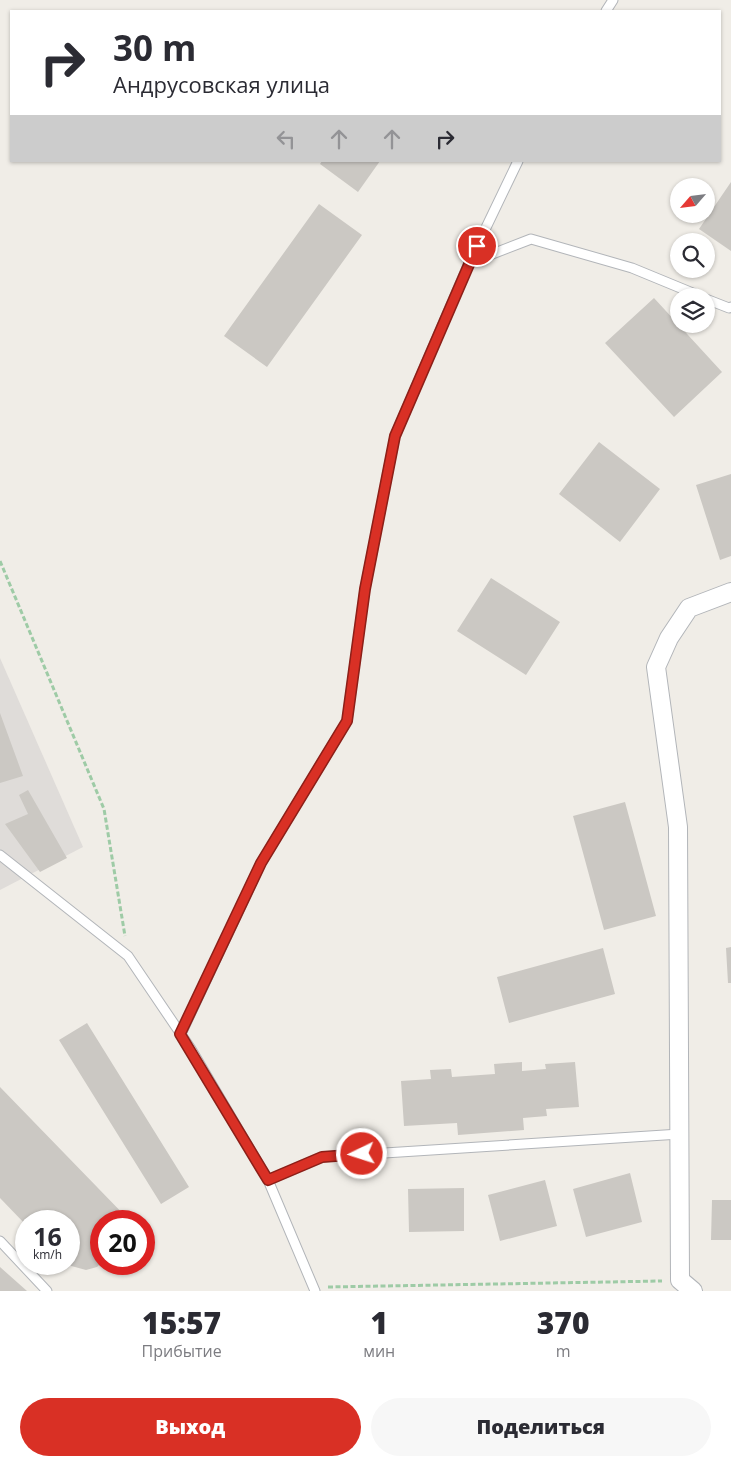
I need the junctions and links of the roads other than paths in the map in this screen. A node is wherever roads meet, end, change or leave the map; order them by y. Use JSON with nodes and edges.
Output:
{"nodes":[{"id":1,"x":518,"y":162,"type":"edge"},
{"id":2,"x":468,"y":263,"type":"junction"},
{"id":3,"x":681,"y":288,"type":"edge"},
{"id":4,"x":715,"y":303,"type":"edge"},
{"id":5,"x":731,"y":307,"type":"edge"},
{"id":6,"x":731,"y":592,"type":"edge"},
{"id":7,"x":0,"y":856,"type":"edge"},
{"id":8,"x":180,"y":1034,"type":"junction"},
{"id":9,"x":680,"y":1134,"type":"junction"},
{"id":10,"x":268,"y":1180,"type":"junction"},
{"id":11,"x":0,"y":1241,"type":"edge"},
{"id":12,"x":687,"y":1286,"type":"edge"},
{"id":13,"x":315,"y":1289,"type":"edge"},
{"id":14,"x":47,"y":1291,"type":"edge"}],
"edges":[{"from":1,"to":2,"type":"lane"},
{"from":2,"to":3,"type":"lane"},
{"from":2,"to":8,"type":"lane"},
{"from":4,"to":5,"type":"lane"},
{"from":6,"to":9,"type":"street"},
{"from":7,"to":8,"type":"lane"},
{"from":8,"to":10,"type":"lane"},
{"from":9,"to":10,"type":"lane"},
{"from":9,"to":12,"type":"street"},
{"from":10,"to":13,"type":"lane"},
{"from":11,"to":14,"type":"lane"}]}
